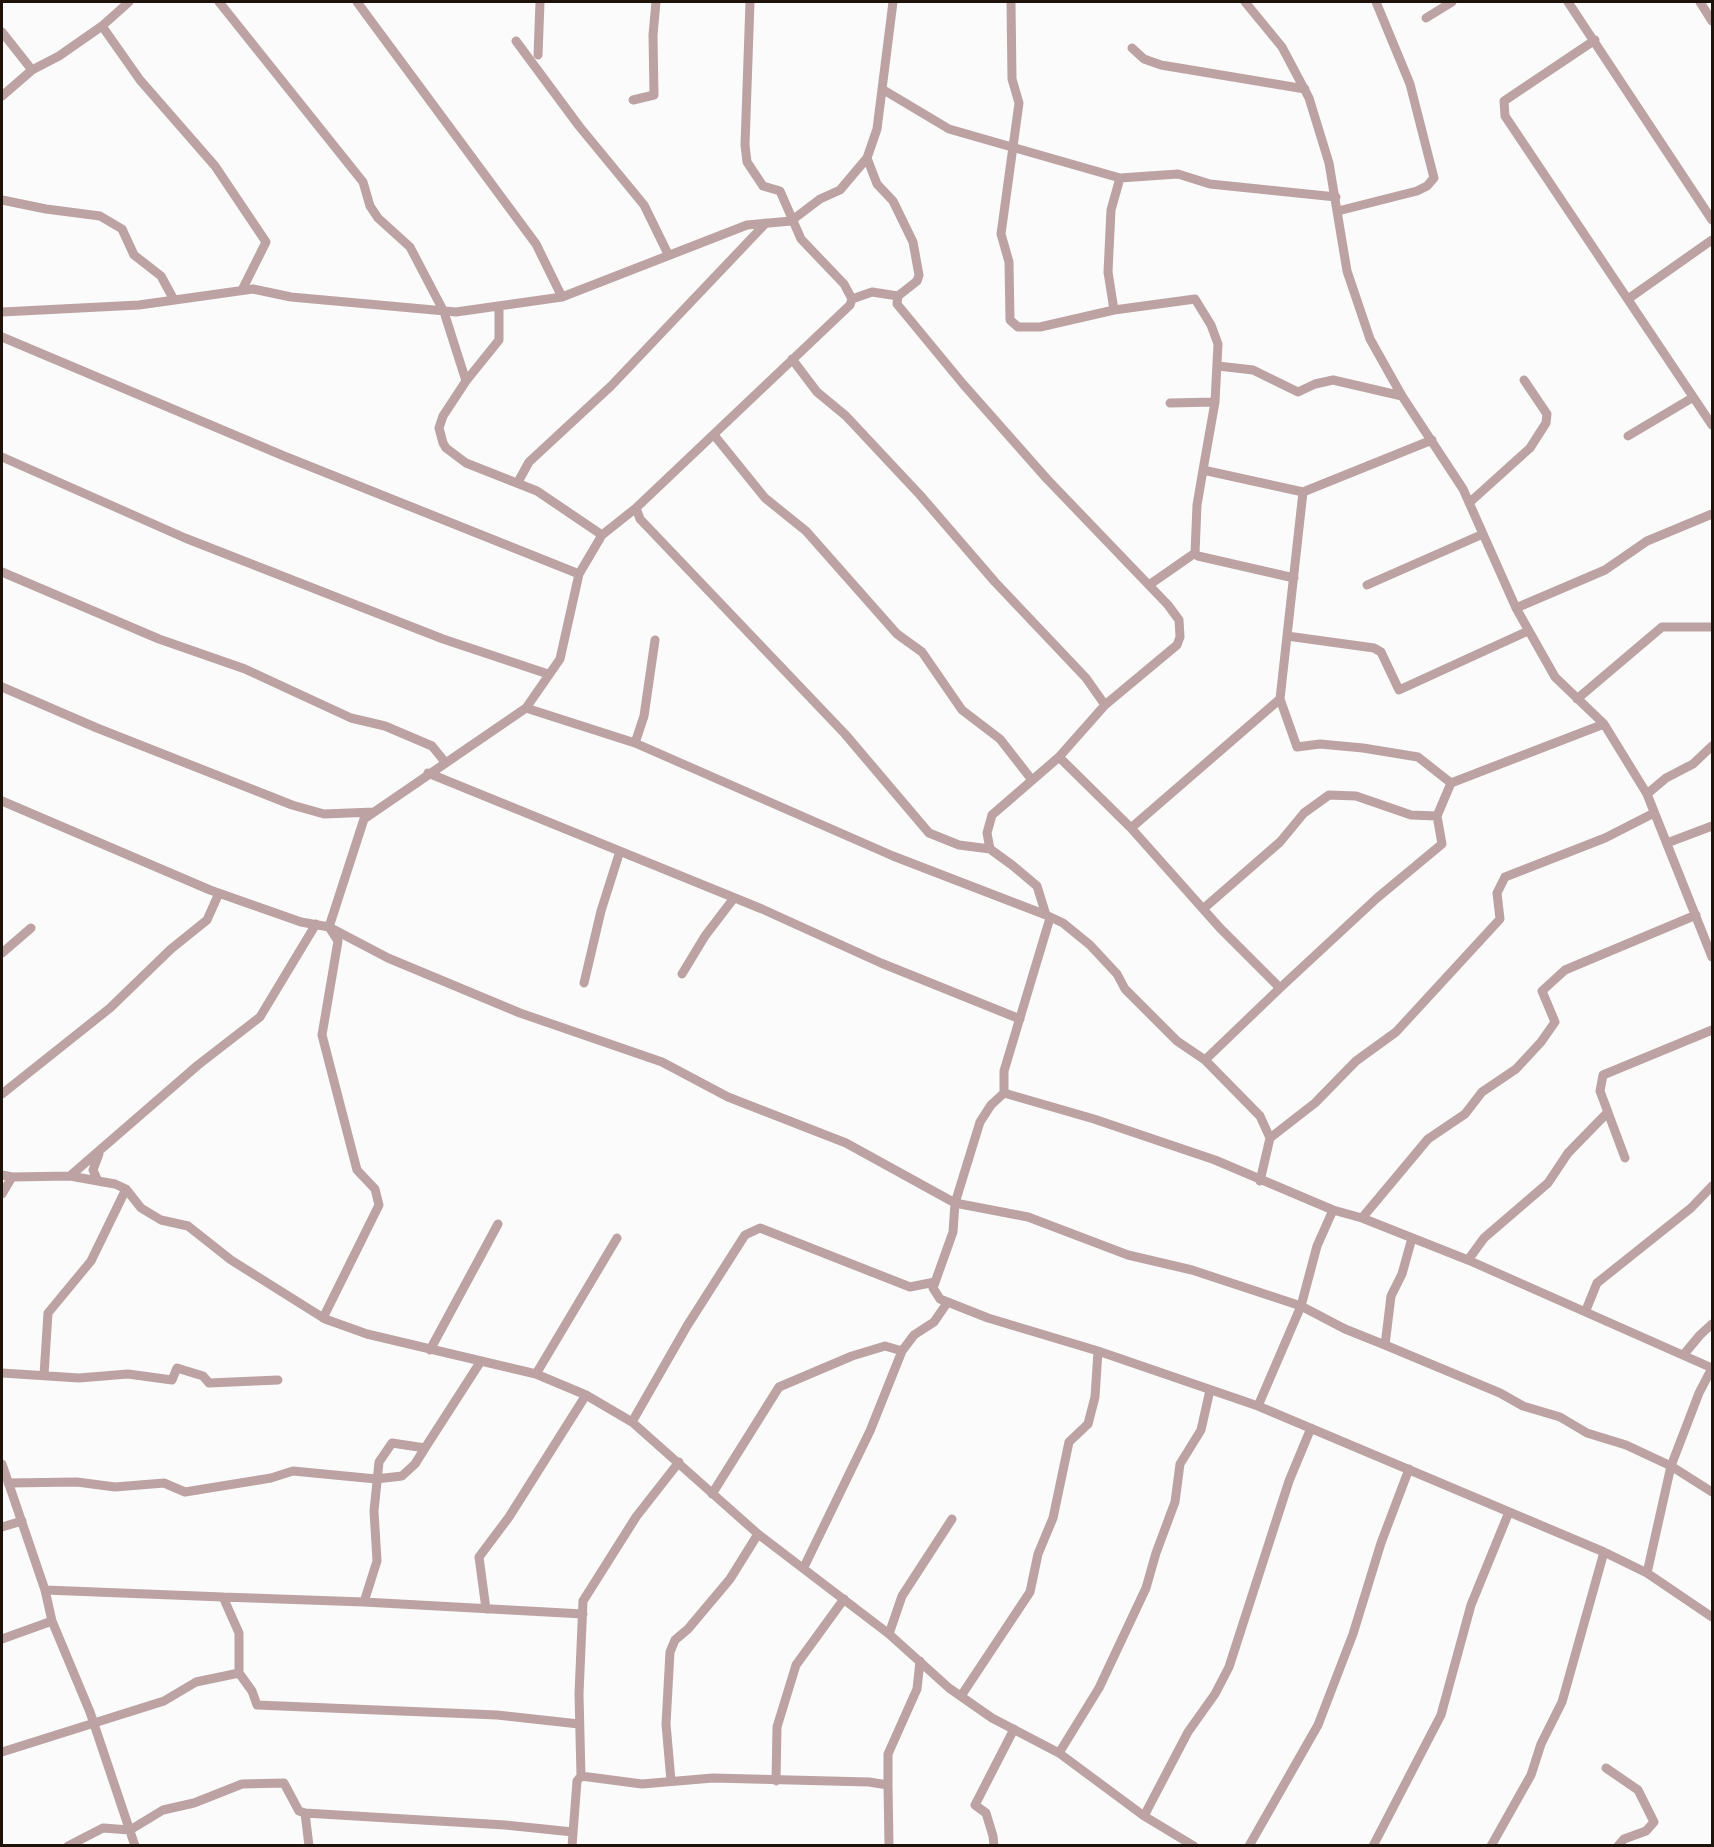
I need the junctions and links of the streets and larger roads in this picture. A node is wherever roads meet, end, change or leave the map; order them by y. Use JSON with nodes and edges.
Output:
{"nodes":[{"id":1,"x":111,"y":2,"type":"edge"},
{"id":2,"x":129,"y":2,"type":"edge"},
{"id":3,"x":219,"y":2,"type":"edge"},
{"id":4,"x":357,"y":2,"type":"edge"},
{"id":5,"x":540,"y":2,"type":"edge"},
{"id":6,"x":656,"y":2,"type":"edge"},
{"id":7,"x":750,"y":2,"type":"edge"},
{"id":8,"x":893,"y":2,"type":"edge"},
{"id":9,"x":1011,"y":2,"type":"edge"},
{"id":10,"x":1245,"y":2,"type":"edge"},
{"id":11,"x":1376,"y":2,"type":"edge"},
{"id":12,"x":1452,"y":2,"type":"edge"},
{"id":13,"x":1568,"y":2,"type":"edge"},
{"id":14,"x":1700,"y":2,"type":"edge"},
{"id":15,"x":118,"y":10,"type":"junction"},
{"id":16,"x":1426,"y":18,"type":"dead end"},
{"id":17,"x":1713,"y":21,"type":"edge"},
{"id":18,"x":102,"y":26,"type":"junction"},
{"id":19,"x":2,"y":32,"type":"edge"},
{"id":20,"x":1595,"y":40,"type":"junction"},
{"id":21,"x":516,"y":41,"type":"dead end"},
{"id":22,"x":1132,"y":48,"type":"dead end"},
{"id":23,"x":538,"y":55,"type":"dead end"},
{"id":24,"x":32,"y":70,"type":"junction"},
{"id":25,"x":882,"y":89,"type":"junction"},
{"id":26,"x":1305,"y":89,"type":"junction"},
{"id":27,"x":2,"y":96,"type":"edge"},
{"id":28,"x":633,"y":100,"type":"dead end"},
{"id":29,"x":1014,"y":148,"type":"junction"},
{"id":30,"x":867,"y":158,"type":"junction"},
{"id":31,"x":1120,"y":178,"type":"junction"},
{"id":32,"x":1335,"y":197,"type":"junction"},
{"id":33,"x":2,"y":200,"type":"edge"},
{"id":34,"x":1338,"y":211,"type":"junction"},
{"id":35,"x":1713,"y":220,"type":"edge"},
{"id":36,"x":791,"y":221,"type":"junction"},
{"id":37,"x":766,"y":223,"type":"junction"},
{"id":38,"x":1713,"y":240,"type":"edge"},
{"id":39,"x":668,"y":254,"type":"junction"},
{"id":40,"x":242,"y":290,"type":"junction"},
{"id":41,"x":898,"y":296,"type":"junction"},
{"id":42,"x":562,"y":297,"type":"junction"},
{"id":43,"x":852,"y":299,"type":"junction"},
{"id":44,"x":1628,"y":299,"type":"junction"},
{"id":45,"x":174,"y":300,"type":"junction"},
{"id":46,"x":499,"y":306,"type":"junction"},
{"id":47,"x":1114,"y":310,"type":"junction"},
{"id":48,"x":2,"y":312,"type":"edge"},
{"id":49,"x":444,"y":312,"type":"junction"},
{"id":50,"x":2,"y":337,"type":"edge"},
{"id":51,"x":792,"y":359,"type":"junction"},
{"id":52,"x":1218,"y":366,"type":"junction"},
{"id":53,"x":1524,"y":380,"type":"dead end"},
{"id":54,"x":466,"y":381,"type":"junction"},
{"id":55,"x":1402,"y":396,"type":"junction"},
{"id":56,"x":1692,"y":398,"type":"junction"},
{"id":57,"x":1215,"y":402,"type":"junction"},
{"id":58,"x":1170,"y":403,"type":"dead end"},
{"id":59,"x":1713,"y":425,"type":"edge"},
{"id":60,"x":714,"y":435,"type":"junction"},
{"id":61,"x":1629,"y":436,"type":"dead end"},
{"id":62,"x":1432,"y":440,"type":"junction"},
{"id":63,"x":2,"y":457,"type":"edge"},
{"id":64,"x":1203,"y":470,"type":"junction"},
{"id":65,"x":518,"y":482,"type":"junction"},
{"id":66,"x":1303,"y":492,"type":"junction"},
{"id":67,"x":1469,"y":503,"type":"junction"},
{"id":68,"x":636,"y":507,"type":"junction"},
{"id":69,"x":1713,"y":514,"type":"edge"},
{"id":70,"x":1483,"y":534,"type":"junction"},
{"id":71,"x":602,"y":535,"type":"junction"},
{"id":72,"x":1195,"y":553,"type":"junction"},
{"id":73,"x":2,"y":572,"type":"edge"},
{"id":74,"x":579,"y":574,"type":"junction"},
{"id":75,"x":1294,"y":578,"type":"junction"},
{"id":76,"x":1149,"y":585,"type":"junction"},
{"id":77,"x":1367,"y":585,"type":"dead end"},
{"id":78,"x":1516,"y":608,"type":"junction"},
{"id":79,"x":1713,"y":627,"type":"edge"},
{"id":80,"x":1528,"y":632,"type":"junction"},
{"id":81,"x":1287,"y":636,"type":"junction"},
{"id":82,"x":655,"y":640,"type":"dead end"},
{"id":83,"x":548,"y":674,"type":"junction"},
{"id":84,"x":2,"y":687,"type":"edge"},
{"id":85,"x":1280,"y":699,"type":"junction"},
{"id":86,"x":1577,"y":699,"type":"junction"},
{"id":87,"x":1105,"y":705,"type":"junction"},
{"id":88,"x":526,"y":708,"type":"junction"},
{"id":89,"x":1604,"y":724,"type":"junction"},
{"id":90,"x":635,"y":743,"type":"junction"},
{"id":91,"x":1713,"y":746,"type":"edge"},
{"id":92,"x":1059,"y":757,"type":"junction"},
{"id":93,"x":445,"y":762,"type":"junction"},
{"id":94,"x":428,"y":773,"type":"junction"},
{"id":95,"x":1032,"y":780,"type":"junction"},
{"id":96,"x":1451,"y":783,"type":"junction"},
{"id":97,"x":1647,"y":794,"type":"junction"},
{"id":98,"x":2,"y":801,"type":"edge"},
{"id":99,"x":377,"y":812,"type":"junction"},
{"id":100,"x":1654,"y":813,"type":"junction"},
{"id":101,"x":1437,"y":816,"type":"junction"},
{"id":102,"x":1713,"y":826,"type":"edge"},
{"id":103,"x":1131,"y":828,"type":"junction"},
{"id":104,"x":1667,"y":843,"type":"junction"},
{"id":105,"x":990,"y":849,"type":"junction"},
{"id":106,"x":620,"y":851,"type":"junction"},
{"id":107,"x":219,"y":893,"type":"junction"},
{"id":108,"x":734,"y":898,"type":"junction"},
{"id":109,"x":1203,"y":909,"type":"junction"},
{"id":110,"x":1696,"y":915,"type":"junction"},
{"id":111,"x":1048,"y":916,"type":"junction"},
{"id":112,"x":316,"y":924,"type":"junction"},
{"id":113,"x":329,"y":927,"type":"junction"},
{"id":114,"x":31,"y":928,"type":"dead end"},
{"id":115,"x":1710,"y":942,"type":"edge"},
{"id":116,"x":2,"y":953,"type":"edge"},
{"id":117,"x":1713,"y":957,"type":"edge"},
{"id":118,"x":682,"y":974,"type":"dead end"},
{"id":119,"x":584,"y":983,"type":"dead end"},
{"id":120,"x":1280,"y":988,"type":"junction"},
{"id":121,"x":1020,"y":1019,"type":"junction"},
{"id":122,"x":1713,"y":1030,"type":"edge"},
{"id":123,"x":1205,"y":1060,"type":"junction"},
{"id":124,"x":1004,"y":1093,"type":"junction"},
{"id":125,"x":2,"y":1094,"type":"edge"},
{"id":126,"x":1608,"y":1112,"type":"junction"},
{"id":127,"x":1270,"y":1138,"type":"junction"},
{"id":128,"x":100,"y":1151,"type":"junction"},
{"id":129,"x":1625,"y":1158,"type":"dead end"},
{"id":130,"x":2,"y":1175,"type":"edge"},
{"id":131,"x":70,"y":1176,"type":"junction"},
{"id":132,"x":12,"y":1177,"type":"junction"},
{"id":133,"x":1260,"y":1180,"type":"junction"},
{"id":134,"x":115,"y":1184,"type":"junction"},
{"id":135,"x":1713,"y":1186,"type":"edge"},
{"id":136,"x":126,"y":1189,"type":"junction"},
{"id":137,"x":2,"y":1194,"type":"edge"},
{"id":138,"x":955,"y":1203,"type":"junction"},
{"id":139,"x":1333,"y":1210,"type":"junction"},
{"id":140,"x":1362,"y":1218,"type":"junction"},
{"id":141,"x":498,"y":1224,"type":"dead end"},
{"id":142,"x":617,"y":1238,"type":"dead end"},
{"id":143,"x":1412,"y":1238,"type":"junction"},
{"id":144,"x":1468,"y":1260,"type":"junction"},
{"id":145,"x":934,"y":1282,"type":"junction"},
{"id":146,"x":947,"y":1303,"type":"junction"},
{"id":147,"x":1300,"y":1306,"type":"junction"},
{"id":148,"x":1586,"y":1310,"type":"junction"},
{"id":149,"x":323,"y":1318,"type":"junction"},
{"id":150,"x":1713,"y":1324,"type":"edge"},
{"id":151,"x":1385,"y":1345,"type":"junction"},
{"id":152,"x":429,"y":1350,"type":"junction"},
{"id":153,"x":902,"y":1351,"type":"junction"},
{"id":154,"x":1098,"y":1351,"type":"junction"},
{"id":155,"x":1685,"y":1353,"type":"junction"},
{"id":156,"x":481,"y":1361,"type":"junction"},
{"id":157,"x":1713,"y":1368,"type":"edge"},
{"id":158,"x":2,"y":1373,"type":"edge"},
{"id":159,"x":536,"y":1374,"type":"junction"},
{"id":160,"x":44,"y":1375,"type":"junction"},
{"id":161,"x":278,"y":1380,"type":"dead end"},
{"id":162,"x":1210,"y":1390,"type":"junction"},
{"id":163,"x":586,"y":1395,"type":"junction"},
{"id":164,"x":1258,"y":1406,"type":"junction"},
{"id":165,"x":632,"y":1422,"type":"junction"},
{"id":166,"x":1311,"y":1428,"type":"junction"},
{"id":167,"x":425,"y":1448,"type":"junction"},
{"id":168,"x":679,"y":1462,"type":"junction"},
{"id":169,"x":2,"y":1464,"type":"edge"},
{"id":170,"x":1671,"y":1466,"type":"junction"},
{"id":171,"x":1409,"y":1469,"type":"junction"},
{"id":172,"x":376,"y":1479,"type":"junction"},
{"id":173,"x":8,"y":1483,"type":"junction"},
{"id":174,"x":1713,"y":1492,"type":"edge"},
{"id":175,"x":712,"y":1494,"type":"junction"},
{"id":176,"x":1509,"y":1512,"type":"junction"},
{"id":177,"x":952,"y":1519,"type":"dead end"},
{"id":178,"x":22,"y":1521,"type":"junction"},
{"id":179,"x":2,"y":1527,"type":"edge"},
{"id":180,"x":758,"y":1534,"type":"junction"},
{"id":181,"x":1604,"y":1552,"type":"junction"},
{"id":182,"x":804,"y":1567,"type":"junction"},
{"id":183,"x":1647,"y":1573,"type":"junction"},
{"id":184,"x":45,"y":1590,"type":"junction"},
{"id":185,"x":223,"y":1597,"type":"junction"},
{"id":186,"x":844,"y":1599,"type":"junction"},
{"id":187,"x":364,"y":1602,"type":"junction"},
{"id":188,"x":486,"y":1609,"type":"junction"},
{"id":189,"x":583,"y":1614,"type":"junction"},
{"id":190,"x":1713,"y":1617,"type":"edge"},
{"id":191,"x":52,"y":1621,"type":"junction"},
{"id":192,"x":890,"y":1634,"type":"junction"},
{"id":193,"x":2,"y":1639,"type":"edge"},
{"id":194,"x":920,"y":1661,"type":"junction"},
{"id":195,"x":239,"y":1673,"type":"junction"},
{"id":196,"x":961,"y":1696,"type":"junction"},
{"id":197,"x":93,"y":1722,"type":"junction"},
{"id":198,"x":579,"y":1724,"type":"junction"},
{"id":199,"x":1014,"y":1729,"type":"junction"},
{"id":200,"x":2,"y":1752,"type":"edge"},
{"id":201,"x":1059,"y":1753,"type":"junction"},
{"id":202,"x":1606,"y":1768,"type":"dead end"},
{"id":203,"x":581,"y":1776,"type":"junction"},
{"id":204,"x":671,"y":1781,"type":"junction"},
{"id":205,"x":776,"y":1781,"type":"junction"},
{"id":206,"x":888,"y":1785,"type":"junction"},
{"id":207,"x":305,"y":1813,"type":"junction"},
{"id":208,"x":1143,"y":1816,"type":"junction"},
{"id":209,"x":130,"y":1830,"type":"junction"},
{"id":210,"x":573,"y":1832,"type":"junction"},
{"id":211,"x":68,"y":1845,"type":"edge"},
{"id":212,"x":135,"y":1845,"type":"edge"},
{"id":213,"x":309,"y":1845,"type":"edge"},
{"id":214,"x":572,"y":1845,"type":"edge"},
{"id":215,"x":889,"y":1845,"type":"edge"},
{"id":216,"x":994,"y":1845,"type":"edge"},
{"id":217,"x":1194,"y":1845,"type":"edge"},
{"id":218,"x":1249,"y":1845,"type":"edge"},
{"id":219,"x":1373,"y":1845,"type":"edge"},
{"id":220,"x":1491,"y":1845,"type":"edge"},
{"id":221,"x":1618,"y":1845,"type":"edge"}],
"edges":[{"from":1,"to":15,"type":"street"},
{"from":2,"to":15,"type":"street"},
{"from":3,"to":49,"type":"street"},
{"from":4,"to":42,"type":"street"},
{"from":5,"to":23,"type":"street"},
{"from":6,"to":28,"type":"street"},
{"from":7,"to":36,"type":"street"},
{"from":8,"to":25,"type":"street"},
{"from":9,"to":29,"type":"street"},
{"from":10,"to":26,"type":"street"},
{"from":11,"to":34,"type":"street"},
{"from":12,"to":16,"type":"street"},
{"from":13,"to":20,"type":"street"},
{"from":14,"to":17,"type":"street"},
{"from":15,"to":18,"type":"street"},
{"from":18,"to":24,"type":"street"},
{"from":18,"to":40,"type":"street"},
{"from":19,"to":24,"type":"street"},
{"from":20,"to":35,"type":"street"},
{"from":20,"to":44,"type":"street"},
{"from":21,"to":39,"type":"street"},
{"from":22,"to":26,"type":"street"},
{"from":24,"to":27,"type":"street"},
{"from":25,"to":29,"type":"street"},
{"from":25,"to":30,"type":"street"},
{"from":26,"to":32,"type":"street"},
{"from":29,"to":31,"type":"street"},
{"from":29,"to":47,"type":"street"},
{"from":30,"to":36,"type":"street"},
{"from":30,"to":41,"type":"street"},
{"from":31,"to":32,"type":"street"},
{"from":31,"to":47,"type":"street"},
{"from":32,"to":34,"type":"street"},
{"from":33,"to":45,"type":"street"},
{"from":34,"to":55,"type":"street"},
{"from":36,"to":37,"type":"street"},
{"from":36,"to":43,"type":"street"},
{"from":37,"to":39,"type":"street"},
{"from":37,"to":65,"type":"street"},
{"from":38,"to":44,"type":"street"},
{"from":39,"to":42,"type":"street"},
{"from":40,"to":45,"type":"street"},
{"from":40,"to":49,"type":"street"},
{"from":41,"to":43,"type":"street"},
{"from":41,"to":76,"type":"street"},
{"from":42,"to":46,"type":"street"},
{"from":43,"to":51,"type":"street"},
{"from":44,"to":56,"type":"street"},
{"from":45,"to":48,"type":"street"},
{"from":46,"to":49,"type":"street"},
{"from":46,"to":54,"type":"street"},
{"from":47,"to":52,"type":"street"},
{"from":49,"to":54,"type":"street"},
{"from":50,"to":74,"type":"street"},
{"from":51,"to":60,"type":"street"},
{"from":51,"to":87,"type":"street"},
{"from":52,"to":55,"type":"street"},
{"from":52,"to":57,"type":"street"},
{"from":53,"to":67,"type":"street"},
{"from":54,"to":65,"type":"street"},
{"from":55,"to":62,"type":"street"},
{"from":56,"to":59,"type":"street"},
{"from":56,"to":61,"type":"street"},
{"from":57,"to":58,"type":"street"},
{"from":57,"to":64,"type":"street"},
{"from":60,"to":68,"type":"street"},
{"from":60,"to":95,"type":"street"},
{"from":62,"to":66,"type":"street"},
{"from":62,"to":67,"type":"street"},
{"from":63,"to":83,"type":"street"},
{"from":64,"to":66,"type":"street"},
{"from":64,"to":72,"type":"street"},
{"from":65,"to":71,"type":"street"},
{"from":66,"to":75,"type":"street"},
{"from":67,"to":70,"type":"street"},
{"from":68,"to":71,"type":"street"},
{"from":68,"to":105,"type":"street"},
{"from":69,"to":78,"type":"street"},
{"from":70,"to":77,"type":"street"},
{"from":70,"to":78,"type":"street"},
{"from":71,"to":74,"type":"street"},
{"from":72,"to":75,"type":"street"},
{"from":72,"to":76,"type":"street"},
{"from":73,"to":93,"type":"street"},
{"from":74,"to":83,"type":"street"},
{"from":75,"to":81,"type":"street"},
{"from":76,"to":87,"type":"street"},
{"from":78,"to":80,"type":"street"},
{"from":79,"to":86,"type":"street"},
{"from":80,"to":81,"type":"street"},
{"from":80,"to":86,"type":"street"},
{"from":81,"to":85,"type":"street"},
{"from":82,"to":90,"type":"street"},
{"from":83,"to":88,"type":"street"},
{"from":84,"to":99,"type":"street"},
{"from":85,"to":96,"type":"street"},
{"from":85,"to":103,"type":"street"},
{"from":86,"to":89,"type":"street"},
{"from":87,"to":92,"type":"street"},
{"from":88,"to":90,"type":"street"},
{"from":88,"to":93,"type":"street"},
{"from":89,"to":96,"type":"street"},
{"from":89,"to":97,"type":"street"},
{"from":90,"to":111,"type":"street"},
{"from":91,"to":97,"type":"street"},
{"from":92,"to":95,"type":"street"},
{"from":92,"to":103,"type":"street"},
{"from":93,"to":94,"type":"street"},
{"from":94,"to":99,"type":"street"},
{"from":94,"to":106,"type":"street"},
{"from":95,"to":105,"type":"street"},
{"from":96,"to":101,"type":"street"},
{"from":97,"to":100,"type":"street"},
{"from":98,"to":107,"type":"street"},
{"from":99,"to":113,"type":"street"},
{"from":100,"to":104,"type":"street"},
{"from":100,"to":127,"type":"street"},
{"from":101,"to":109,"type":"street"},
{"from":101,"to":120,"type":"street"},
{"from":102,"to":104,"type":"street"},
{"from":103,"to":109,"type":"street"},
{"from":104,"to":110,"type":"street"},
{"from":105,"to":111,"type":"street"},
{"from":106,"to":108,"type":"street"},
{"from":106,"to":119,"type":"street"},
{"from":107,"to":112,"type":"street"},
{"from":107,"to":125,"type":"street"},
{"from":108,"to":118,"type":"street"},
{"from":108,"to":121,"type":"street"},
{"from":109,"to":120,"type":"street"},
{"from":110,"to":115,"type":"street"},
{"from":110,"to":140,"type":"street"},
{"from":111,"to":121,"type":"street"},
{"from":111,"to":123,"type":"street"},
{"from":112,"to":113,"type":"street"},
{"from":112,"to":128,"type":"street"},
{"from":113,"to":138,"type":"street"},
{"from":113,"to":149,"type":"street"},
{"from":114,"to":116,"type":"street"},
{"from":115,"to":117,"type":"street"},
{"from":120,"to":123,"type":"street"},
{"from":121,"to":124,"type":"street"},
{"from":122,"to":126,"type":"street"},
{"from":123,"to":127,"type":"street"},
{"from":124,"to":133,"type":"street"},
{"from":124,"to":138,"type":"street"},
{"from":126,"to":129,"type":"street"},
{"from":126,"to":144,"type":"street"},
{"from":127,"to":133,"type":"street"},
{"from":128,"to":131,"type":"street"},
{"from":128,"to":134,"type":"street"},
{"from":130,"to":132,"type":"street"},
{"from":131,"to":132,"type":"street"},
{"from":131,"to":134,"type":"street"},
{"from":132,"to":137,"type":"street"},
{"from":133,"to":139,"type":"street"},
{"from":134,"to":136,"type":"street"},
{"from":135,"to":148,"type":"street"},
{"from":136,"to":149,"type":"street"},
{"from":136,"to":160,"type":"street"},
{"from":138,"to":145,"type":"street"},
{"from":138,"to":147,"type":"street"},
{"from":139,"to":140,"type":"street"},
{"from":139,"to":147,"type":"street"},
{"from":140,"to":143,"type":"street"},
{"from":141,"to":152,"type":"street"},
{"from":142,"to":159,"type":"street"},
{"from":143,"to":144,"type":"street"},
{"from":143,"to":151,"type":"street"},
{"from":144,"to":148,"type":"street"},
{"from":145,"to":146,"type":"street"},
{"from":145,"to":165,"type":"street"},
{"from":146,"to":153,"type":"street"},
{"from":146,"to":154,"type":"street"},
{"from":147,"to":151,"type":"street"},
{"from":147,"to":164,"type":"street"},
{"from":148,"to":155,"type":"street"},
{"from":149,"to":152,"type":"street"},
{"from":150,"to":155,"type":"street"},
{"from":151,"to":170,"type":"street"},
{"from":152,"to":156,"type":"street"},
{"from":153,"to":175,"type":"street"},
{"from":153,"to":182,"type":"street"},
{"from":154,"to":162,"type":"street"},
{"from":154,"to":196,"type":"street"},
{"from":155,"to":157,"type":"street"},
{"from":156,"to":159,"type":"street"},
{"from":156,"to":167,"type":"street"},
{"from":157,"to":170,"type":"street"},
{"from":158,"to":160,"type":"street"},
{"from":159,"to":163,"type":"street"},
{"from":160,"to":161,"type":"street"},
{"from":162,"to":164,"type":"street"},
{"from":162,"to":201,"type":"street"},
{"from":163,"to":165,"type":"street"},
{"from":163,"to":188,"type":"street"},
{"from":164,"to":166,"type":"street"},
{"from":165,"to":168,"type":"street"},
{"from":166,"to":171,"type":"street"},
{"from":166,"to":208,"type":"street"},
{"from":167,"to":172,"type":"street"},
{"from":167,"to":172,"type":"street"},
{"from":168,"to":175,"type":"street"},
{"from":168,"to":189,"type":"street"},
{"from":169,"to":173,"type":"street"},
{"from":170,"to":174,"type":"street"},
{"from":170,"to":183,"type":"street"},
{"from":171,"to":176,"type":"street"},
{"from":171,"to":218,"type":"street"},
{"from":172,"to":173,"type":"street"},
{"from":172,"to":187,"type":"street"},
{"from":173,"to":178,"type":"street"},
{"from":175,"to":180,"type":"street"},
{"from":176,"to":181,"type":"street"},
{"from":176,"to":219,"type":"street"},
{"from":177,"to":192,"type":"street"},
{"from":178,"to":179,"type":"street"},
{"from":178,"to":184,"type":"street"},
{"from":180,"to":182,"type":"street"},
{"from":180,"to":204,"type":"street"},
{"from":181,"to":183,"type":"street"},
{"from":181,"to":220,"type":"street"},
{"from":182,"to":186,"type":"street"},
{"from":183,"to":190,"type":"street"},
{"from":184,"to":185,"type":"street"},
{"from":184,"to":191,"type":"street"},
{"from":185,"to":187,"type":"street"},
{"from":185,"to":195,"type":"street"},
{"from":186,"to":192,"type":"street"},
{"from":186,"to":205,"type":"street"},
{"from":187,"to":188,"type":"street"},
{"from":188,"to":189,"type":"street"},
{"from":189,"to":198,"type":"street"},
{"from":191,"to":193,"type":"street"},
{"from":191,"to":197,"type":"street"},
{"from":192,"to":194,"type":"street"},
{"from":194,"to":196,"type":"street"},
{"from":194,"to":206,"type":"street"},
{"from":195,"to":197,"type":"street"},
{"from":195,"to":198,"type":"street"},
{"from":196,"to":199,"type":"street"},
{"from":197,"to":200,"type":"street"},
{"from":197,"to":209,"type":"street"},
{"from":198,"to":203,"type":"street"},
{"from":199,"to":201,"type":"street"},
{"from":199,"to":216,"type":"street"},
{"from":201,"to":208,"type":"street"},
{"from":202,"to":221,"type":"street"},
{"from":203,"to":204,"type":"street"},
{"from":203,"to":210,"type":"street"},
{"from":204,"to":205,"type":"street"},
{"from":205,"to":206,"type":"street"},
{"from":206,"to":215,"type":"street"},
{"from":207,"to":209,"type":"street"},
{"from":207,"to":210,"type":"street"},
{"from":207,"to":213,"type":"street"},
{"from":208,"to":217,"type":"street"},
{"from":209,"to":211,"type":"street"},
{"from":209,"to":212,"type":"street"},
{"from":210,"to":214,"type":"street"}]}
